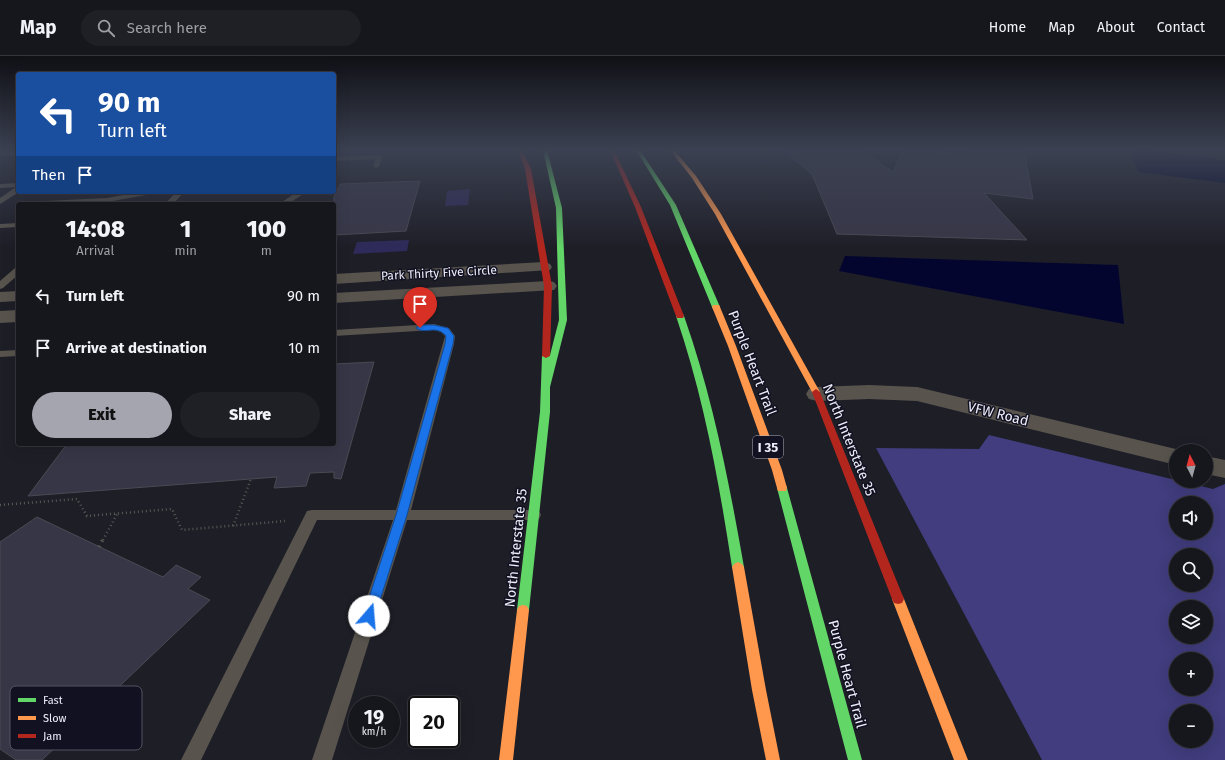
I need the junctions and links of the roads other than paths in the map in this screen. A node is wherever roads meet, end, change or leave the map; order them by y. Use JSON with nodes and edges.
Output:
{"nodes":[{"id":1,"x":530,"y":183,"type":"edge"},
{"id":2,"x":553,"y":183,"type":"edge"},
{"id":3,"x":627,"y":183,"type":"edge"},
{"id":4,"x":658,"y":183,"type":"edge"},
{"id":5,"x":698,"y":183,"type":"edge"},
{"id":6,"x":16,"y":185,"type":"edge"},
{"id":7,"x":0,"y":186,"type":"edge"},
{"id":8,"x":16,"y":190,"type":"edge"},
{"id":9,"x":140,"y":194,"type":"edge"},
{"id":10,"x":150,"y":194,"type":"edge"},
{"id":11,"x":178,"y":194,"type":"edge"},
{"id":12,"x":299,"y":194,"type":"edge"},
{"id":13,"x":106,"y":200,"type":"junction"},
{"id":14,"x":0,"y":202,"type":"edge"},
{"id":15,"x":65,"y":202,"type":"edge"},
{"id":16,"x":116,"y":202,"type":"edge"},
{"id":17,"x":142,"y":202,"type":"edge"},
{"id":18,"x":171,"y":202,"type":"edge"},
{"id":19,"x":286,"y":202,"type":"edge"},
{"id":20,"x":12,"y":204,"type":"dead end"},
{"id":21,"x":0,"y":205,"type":"edge"},
{"id":22,"x":16,"y":225,"type":"edge"},
{"id":23,"x":0,"y":226,"type":"edge"},
{"id":24,"x":544,"y":267,"type":"junction"},
{"id":25,"x":16,"y":272,"type":"edge"},
{"id":26,"x":336,"y":279,"type":"edge"},
{"id":27,"x":0,"y":286,"type":"edge"},
{"id":28,"x":548,"y":286,"type":"junction"},
{"id":29,"x":16,"y":296,"type":"edge"},
{"id":30,"x":0,"y":297,"type":"edge"},
{"id":31,"x":336,"y":298,"type":"edge"},
{"id":32,"x":16,"y":316,"type":"edge"},
{"id":33,"x":0,"y":317,"type":"edge"},
{"id":34,"x":336,"y":333,"type":"edge"},
{"id":35,"x":16,"y":353,"type":"edge"},
{"id":36,"x":0,"y":354,"type":"edge"},
{"id":37,"x":545,"y":389,"type":"junction"},
{"id":38,"x":817,"y":394,"type":"junction"},
{"id":39,"x":1169,"y":455,"type":"edge"},
{"id":40,"x":1213,"y":466,"type":"edge"},
{"id":41,"x":1225,"y":469,"type":"edge"},
{"id":42,"x":402,"y":515,"type":"junction"},
{"id":43,"x":534,"y":516,"type":"junction"},
{"id":44,"x":191,"y":760,"type":"edge"},
{"id":45,"x":322,"y":760,"type":"edge"},
{"id":46,"x":506,"y":760,"type":"edge"},
{"id":47,"x":773,"y":760,"type":"edge"},
{"id":48,"x":855,"y":760,"type":"edge"},
{"id":49,"x":961,"y":760,"type":"edge"}],
"edges":[{"from":1,"to":24,"type":"main road","name":"North Interstate 35"},
{"from":2,"to":37,"type":"main road"},
{"from":3,"to":47,"type":"main road"},
{"from":4,"to":48,"type":"main road","name":"Purple Heart Trail","number":"I 35"},
{"from":5,"to":38,"type":"main road","name":"North Interstate 35"},
{"from":6,"to":7,"type":"lane"},
{"from":8,"to":14,"type":"lane"},
{"from":9,"to":13,"type":"lane"},
{"from":10,"to":17,"type":"lane"},
{"from":11,"to":18,"type":"lane"},
{"from":12,"to":19,"type":"lane"},
{"from":13,"to":15,"type":"lane"},
{"from":13,"to":16,"type":"lane"},
{"from":20,"to":21,"type":"lane"},
{"from":22,"to":23,"type":"lane"},
{"from":24,"to":26,"type":"street","name":"Park Thirty Five Circle"},
{"from":24,"to":28,"type":"main road","name":"North Interstate 35"},
{"from":25,"to":27,"type":"lane"},
{"from":28,"to":31,"type":"street","name":"Park Thirty Five Circle"},
{"from":28,"to":37,"type":"main road","name":"North Interstate 35"},
{"from":29,"to":30,"type":"street"},
{"from":32,"to":33,"type":"street"},
{"from":34,"to":42,"type":"lane"},
{"from":35,"to":36,"type":"lane"},
{"from":37,"to":43,"type":"main road","name":"North Interstate 35"},
{"from":38,"to":39,"type":"street","name":"VFW Road"},
{"from":38,"to":49,"type":"main road","name":"North Interstate 35"},
{"from":40,"to":41,"type":"street"},
{"from":42,"to":43,"type":"lane"},
{"from":42,"to":44,"type":"lane"},
{"from":42,"to":45,"type":"lane"},
{"from":43,"to":46,"type":"main road","name":"North Interstate 35"}]}
